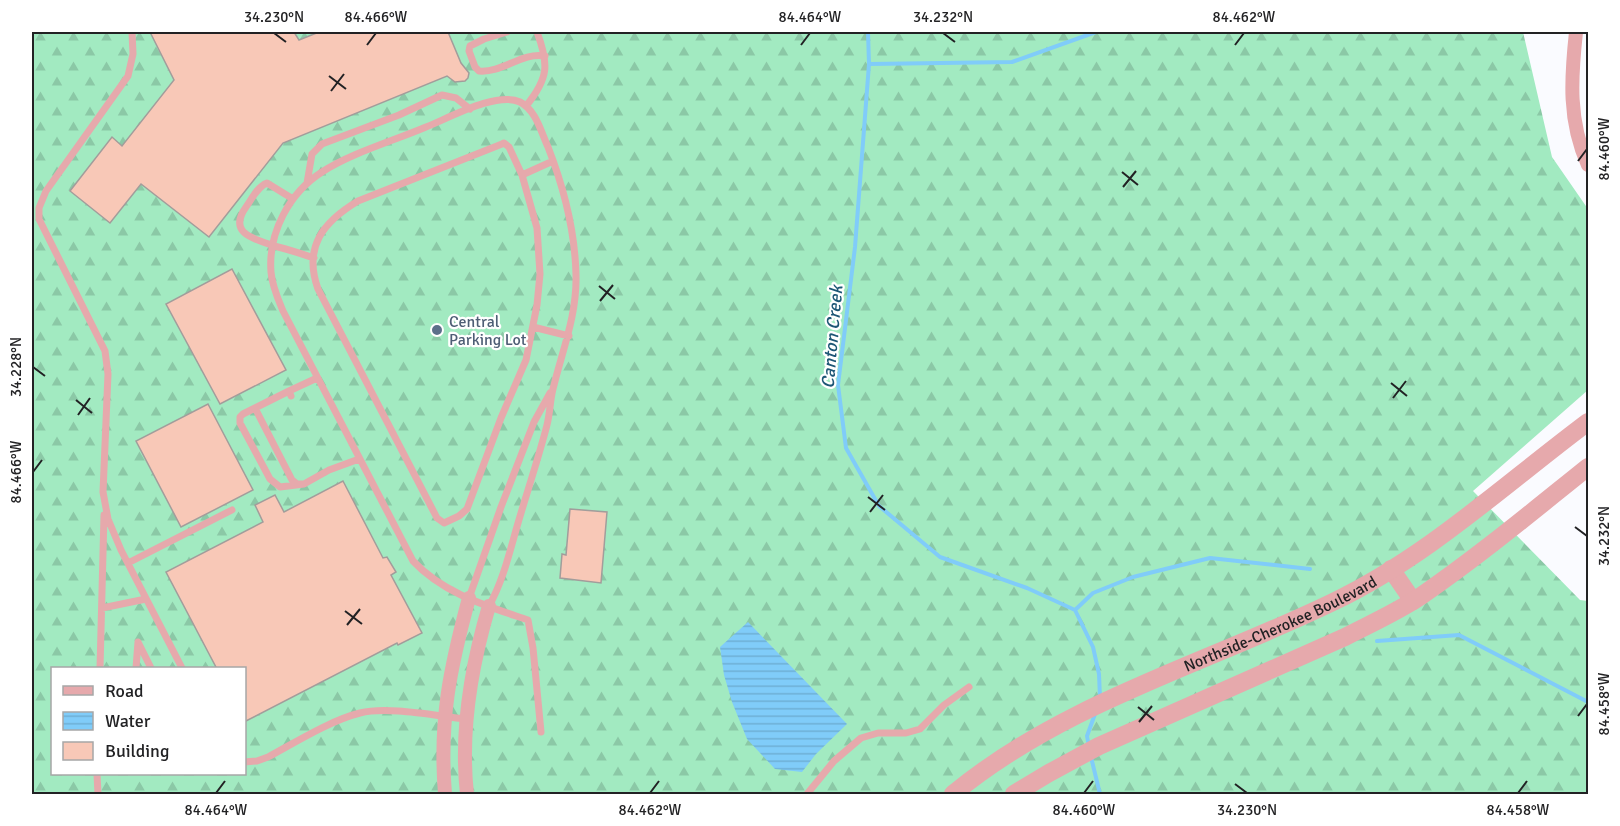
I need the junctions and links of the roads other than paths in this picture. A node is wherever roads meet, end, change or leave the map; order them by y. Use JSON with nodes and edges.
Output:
{"nodes":[{"id":1,"x":132,"y":32,"type":"edge"},
{"id":2,"x":507,"y":32,"type":"edge"},
{"id":3,"x":537,"y":32,"type":"edge"},
{"id":4,"x":1576,"y":32,"type":"edge"},
{"id":5,"x":545,"y":56,"type":"junction"},
{"id":6,"x":526,"y":106,"type":"junction"},
{"id":7,"x":471,"y":109,"type":"junction"},
{"id":8,"x":553,"y":161,"type":"junction"},
{"id":9,"x":1588,"y":165,"type":"edge"},
{"id":10,"x":522,"y":175,"type":"junction"},
{"id":11,"x":307,"y":183,"type":"junction"},
{"id":12,"x":293,"y":199,"type":"junction"},
{"id":13,"x":273,"y":245,"type":"junction"},
{"id":14,"x":314,"y":258,"type":"junction"},
{"id":15,"x":533,"y":327,"type":"junction"},
{"id":16,"x":569,"y":336,"type":"junction"},
{"id":17,"x":317,"y":378,"type":"junction"},
{"id":18,"x":553,"y":389,"type":"junction"},
{"id":19,"x":255,"y":408,"type":"junction"},
{"id":20,"x":1588,"y":423,"type":"edge"},
{"id":21,"x":359,"y":459,"type":"junction"},
{"id":22,"x":1588,"y":467,"type":"edge"},
{"id":23,"x":304,"y":484,"type":"junction"},
{"id":24,"x":105,"y":505,"type":"junction"},
{"id":25,"x":232,"y":510,"type":"dead end"},
{"id":26,"x":128,"y":563,"type":"junction"},
{"id":27,"x":1391,"y":569,"type":"junction"},
{"id":28,"x":469,"y":598,"type":"junction"},
{"id":29,"x":146,"y":599,"type":"junction"},
{"id":30,"x":1413,"y":601,"type":"junction"},
{"id":31,"x":489,"y":606,"type":"junction"},
{"id":32,"x":102,"y":608,"type":"junction"},
{"id":33,"x":100,"y":667,"type":"edge"},
{"id":34,"x":136,"y":667,"type":"edge"},
{"id":35,"x":150,"y":667,"type":"edge"},
{"id":36,"x":181,"y":667,"type":"edge"},
{"id":37,"x":969,"y":687,"type":"dead end"},
{"id":38,"x":444,"y":717,"type":"junction"},
{"id":39,"x":466,"y":719,"type":"junction"},
{"id":40,"x":541,"y":732,"type":"dead end"},
{"id":41,"x":246,"y":762,"type":"edge"},
{"id":42,"x":98,"y":775,"type":"edge"},
{"id":43,"x":1016,"y":793,"type":"edge"},
{"id":44,"x":98,"y":795,"type":"edge"},
{"id":45,"x":445,"y":795,"type":"edge"},
{"id":46,"x":467,"y":795,"type":"edge"},
{"id":47,"x":807,"y":795,"type":"edge"},
{"id":48,"x":953,"y":795,"type":"edge"}],
"edges":[{"from":1,"to":24,"type":"lane"},
{"from":2,"to":5,"type":"lane"},
{"from":3,"to":5,"type":"lane"},
{"from":4,"to":9,"type":"street"},
{"from":5,"to":6,"type":"lane"},
{"from":6,"to":7,"type":"lane"},
{"from":6,"to":8,"type":"lane"},
{"from":7,"to":11,"type":"lane"},
{"from":7,"to":11,"type":"lane"},
{"from":8,"to":10,"type":"lane"},
{"from":8,"to":16,"type":"lane"},
{"from":10,"to":14,"type":"lane"},
{"from":10,"to":15,"type":"lane"},
{"from":11,"to":12,"type":"lane"},
{"from":12,"to":13,"type":"lane"},
{"from":12,"to":13,"type":"lane"},
{"from":13,"to":14,"type":"lane"},
{"from":13,"to":17,"type":"lane"},
{"from":14,"to":15,"type":"lane"},
{"from":15,"to":16,"type":"lane"},
{"from":16,"to":18,"type":"lane"},
{"from":17,"to":19,"type":"lane"},
{"from":17,"to":21,"type":"lane"},
{"from":18,"to":28,"type":"lane"},
{"from":18,"to":31,"type":"lane"},
{"from":19,"to":23,"type":"lane"},
{"from":19,"to":23,"type":"lane"},
{"from":20,"to":27,"type":"street","name":"Northside-Cherokee Boulevard"},
{"from":21,"to":23,"type":"lane"},
{"from":21,"to":28,"type":"lane"},
{"from":22,"to":30,"type":"street"},
{"from":24,"to":26,"type":"lane"},
{"from":24,"to":32,"type":"lane"},
{"from":25,"to":26,"type":"lane"},
{"from":26,"to":29,"type":"lane"},
{"from":27,"to":30,"type":"street"},
{"from":27,"to":48,"type":"street","name":"Northside-Cherokee Boulevard"},
{"from":28,"to":31,"type":"lane"},
{"from":28,"to":38,"type":"street"},
{"from":29,"to":32,"type":"lane"},
{"from":29,"to":36,"type":"lane"},
{"from":30,"to":43,"type":"street"},
{"from":31,"to":39,"type":"street"},
{"from":31,"to":40,"type":"lane"},
{"from":32,"to":33,"type":"lane"},
{"from":34,"to":35,"type":"lane"},
{"from":37,"to":47,"type":"lane"},
{"from":38,"to":39,"type":"lane"},
{"from":38,"to":41,"type":"lane"},
{"from":38,"to":45,"type":"street"},
{"from":39,"to":46,"type":"street"},
{"from":42,"to":44,"type":"lane"}]}
